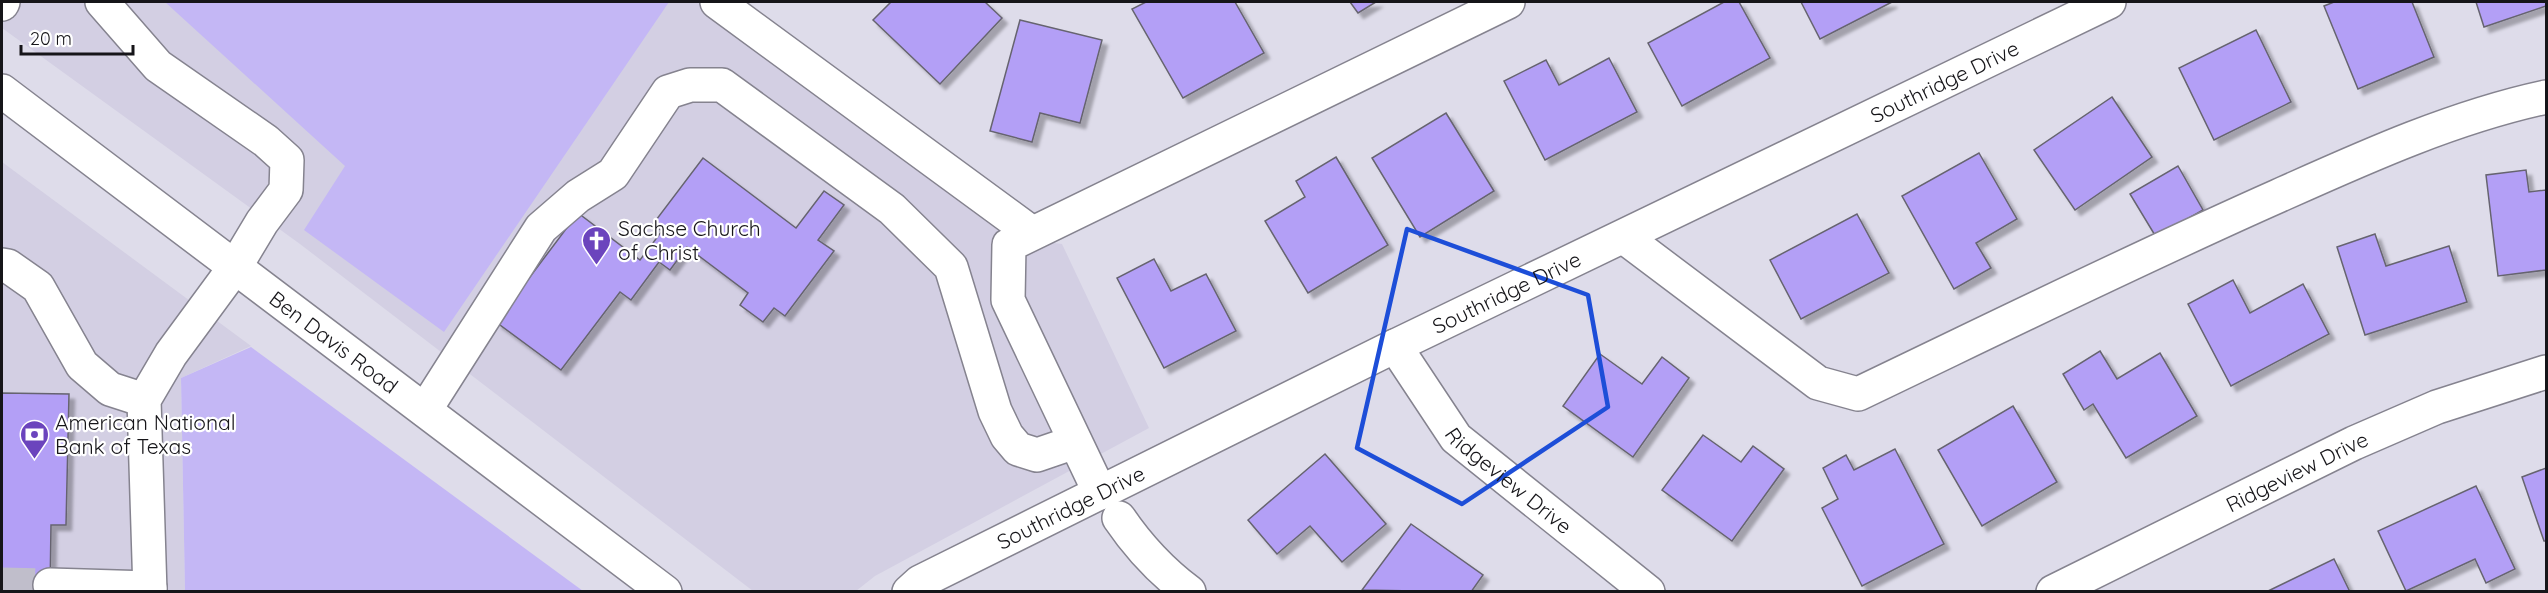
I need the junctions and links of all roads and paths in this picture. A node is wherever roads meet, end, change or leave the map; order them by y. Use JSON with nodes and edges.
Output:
{"nodes":[{"id":1,"x":102,"y":2,"type":"edge"},
{"id":2,"x":717,"y":2,"type":"edge"},
{"id":3,"x":1508,"y":2,"type":"edge"},
{"id":4,"x":2109,"y":2,"type":"edge"},
{"id":5,"x":2,"y":91,"type":"edge"},
{"id":6,"x":2547,"y":97,"type":"edge"},
{"id":7,"x":1032,"y":232,"type":"junction"},
{"id":8,"x":1624,"y":237,"type":"junction"},
{"id":9,"x":2,"y":265,"type":"edge"},
{"id":10,"x":235,"y":267,"type":"junction"},
{"id":11,"x":1395,"y":346,"type":"junction"},
{"id":12,"x":2547,"y":372,"type":"edge"},
{"id":13,"x":144,"y":400,"type":"junction"},
{"id":14,"x":424,"y":410,"type":"junction"},
{"id":15,"x":1075,"y":442,"type":"junction"},
{"id":16,"x":1109,"y":506,"type":"junction"},
{"id":17,"x":50,"y":585,"type":"tunnel mouth"},
{"id":18,"x":150,"y":590,"type":"edge"},
{"id":19,"x":664,"y":591,"type":"edge"},
{"id":20,"x":909,"y":591,"type":"edge"},
{"id":21,"x":1189,"y":591,"type":"edge"},
{"id":22,"x":1648,"y":591,"type":"edge"},
{"id":23,"x":2053,"y":591,"type":"edge"}],
"edges":[{"from":1,"to":10,"type":"street"},
{"from":2,"to":7,"type":"street"},
{"from":3,"to":7,"type":"street"},
{"from":4,"to":8,"type":"street","name":"Southridge Drive"},
{"from":5,"to":10,"type":"street","name":"Ben Davis Road"},
{"from":6,"to":8,"type":"street"},
{"from":7,"to":15,"type":"street"},
{"from":8,"to":11,"type":"street","name":"Southridge Drive"},
{"from":9,"to":13,"type":"street"},
{"from":10,"to":13,"type":"street"},
{"from":10,"to":14,"type":"street","name":"Ben Davis Road"},
{"from":11,"to":16,"type":"street","name":"Southridge Drive"},
{"from":11,"to":22,"type":"street","name":"Ridgeview Drive"},
{"from":12,"to":23,"type":"street","name":"Ridgeview Drive"},
{"from":13,"to":18,"type":"street"},
{"from":14,"to":15,"type":"street"},
{"from":14,"to":19,"type":"street","name":"Ben Davis Road"},
{"from":15,"to":16,"type":"street"},
{"from":16,"to":20,"type":"street","name":"Southridge Drive"},
{"from":16,"to":21,"type":"street"},
{"from":17,"to":18,"type":"street"}]}
